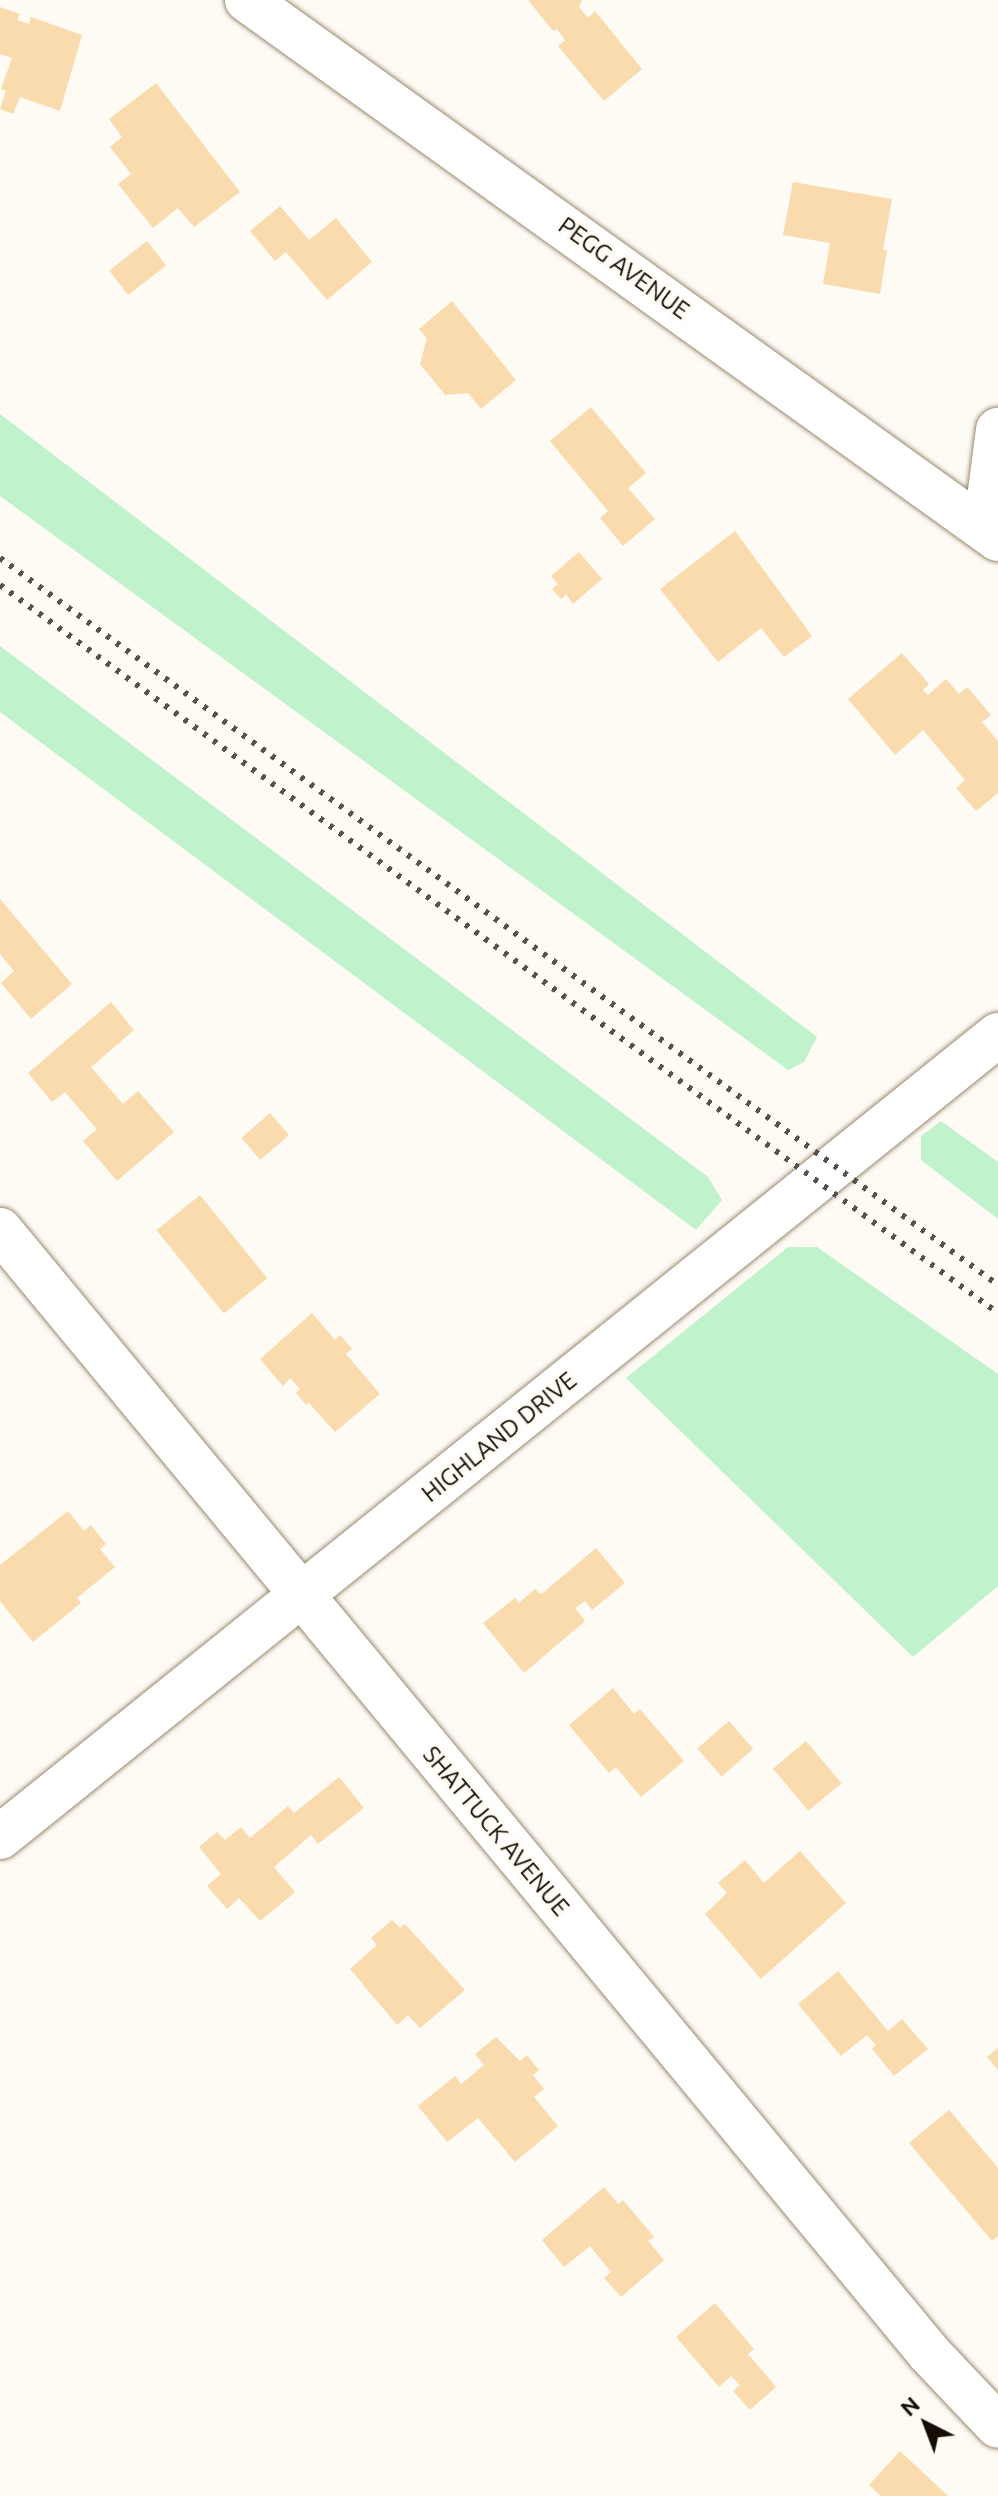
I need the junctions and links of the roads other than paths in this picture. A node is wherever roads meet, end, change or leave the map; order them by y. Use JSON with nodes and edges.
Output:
{"nodes":[{"id":1,"x":247,"y":0,"type":"edge"},
{"id":2,"x":998,"y":430,"type":"edge"},
{"id":3,"x":991,"y":534,"type":"edge"},
{"id":4,"x":998,"y":1035,"type":"edge"},
{"id":5,"x":0,"y":1230,"type":"edge"},
{"id":6,"x":302,"y":1598,"type":"junction"},
{"id":7,"x":0,"y":1837,"type":"edge"},
{"id":8,"x":998,"y":2426,"type":"edge"}],
"edges":[{"from":1,"to":3,"type":"street","name":"PEGG AVENUE"},
{"from":2,"to":3,"type":"street"},
{"from":4,"to":6,"type":"street","name":"HIGHLAND DRIVE"},
{"from":5,"to":6,"type":"street","name":"SHATTUCK AVENUE"},
{"from":6,"to":7,"type":"street","name":"HIGHLAND DRIVE"},
{"from":6,"to":8,"type":"street","name":"SHATTUCK AVENUE"}]}
